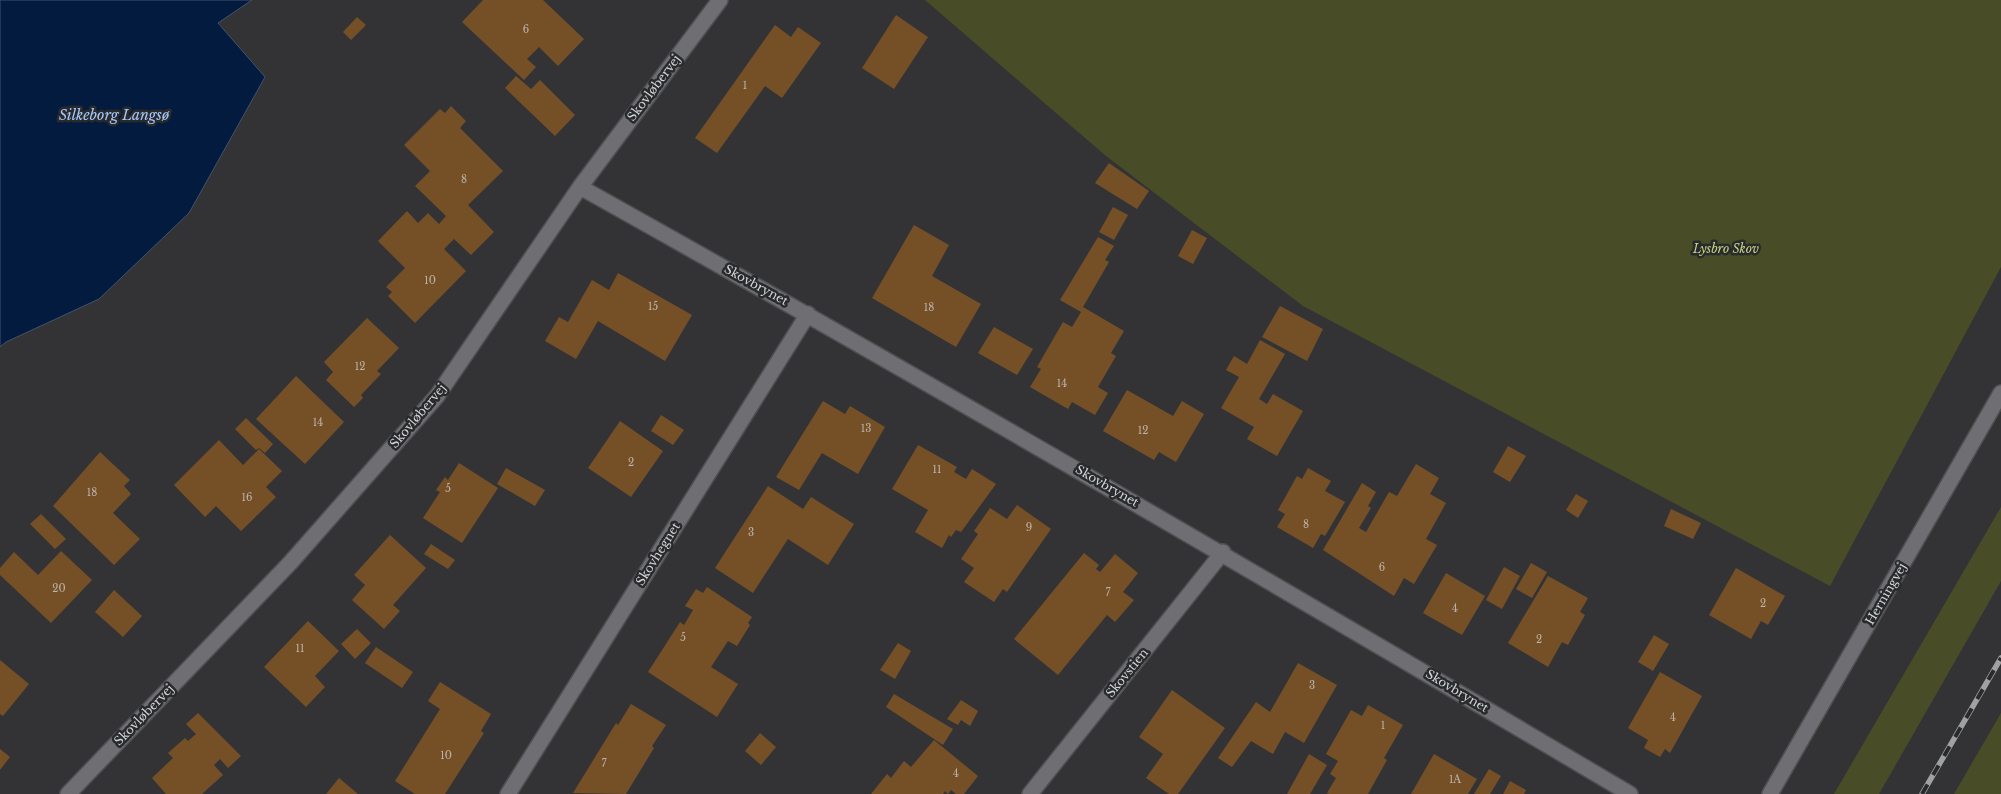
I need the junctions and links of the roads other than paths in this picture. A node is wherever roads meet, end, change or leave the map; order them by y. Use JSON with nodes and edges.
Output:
{"nodes":[{"id":1,"x":720,"y":0,"type":"edge"},
{"id":2,"x":580,"y":187,"type":"junction"},
{"id":3,"x":808,"y":314,"type":"junction"},
{"id":4,"x":2001,"y":393,"type":"edge"},
{"id":5,"x":1223,"y":552,"type":"junction"},
{"id":6,"x":68,"y":794,"type":"edge"},
{"id":7,"x":508,"y":794,"type":"edge"},
{"id":8,"x":1030,"y":794,"type":"edge"},
{"id":9,"x":1630,"y":794,"type":"edge"},
{"id":10,"x":1770,"y":794,"type":"edge"}],
"edges":[{"from":1,"to":2,"type":"street","name":"Skovløbervej"},
{"from":2,"to":3,"type":"street","name":"Skovbrynet"},
{"from":2,"to":6,"type":"street","name":"Skovløbervej"},
{"from":3,"to":5,"type":"street","name":"Skovbrynet"},
{"from":3,"to":7,"type":"street","name":"Skovhegnet"},
{"from":4,"to":10,"type":"street","name":"Herningvej"},
{"from":5,"to":8,"type":"street","name":"Skovstien"},
{"from":5,"to":9,"type":"street","name":"Skovbrynet"}]}
